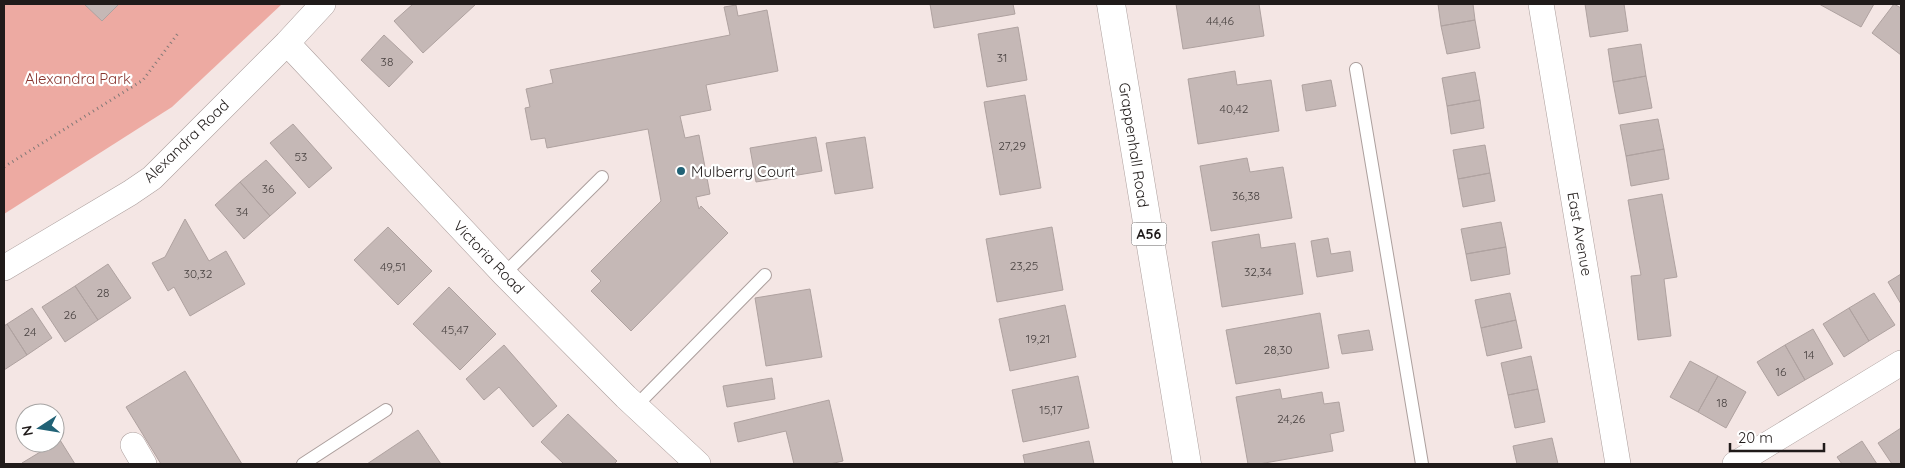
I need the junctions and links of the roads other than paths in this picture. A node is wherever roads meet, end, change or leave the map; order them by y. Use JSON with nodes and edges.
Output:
{"nodes":[{"id":1,"x":323,"y":4,"type":"edge"},
{"id":2,"x":1111,"y":4,"type":"edge"},
{"id":3,"x":1541,"y":4,"type":"edge"},
{"id":4,"x":287,"y":43,"type":"junction"},
{"id":5,"x":1356,"y":69,"type":"dead end"},
{"id":6,"x":602,"y":176,"type":"dead end"},
{"id":7,"x":4,"y":268,"type":"edge"},
{"id":8,"x":504,"y":274,"type":"junction"},
{"id":9,"x":765,"y":274,"type":"dead end"},
{"id":10,"x":1901,"y":363,"type":"edge"},
{"id":11,"x":636,"y":406,"type":"junction"},
{"id":12,"x":386,"y":410,"type":"dead end"},
{"id":13,"x":303,"y":464,"type":"edge"},
{"id":14,"x":698,"y":464,"type":"edge"},
{"id":15,"x":1186,"y":464,"type":"edge"},
{"id":16,"x":1422,"y":464,"type":"edge"},
{"id":17,"x":1618,"y":464,"type":"edge"},
{"id":18,"x":1735,"y":464,"type":"edge"}],
"edges":[{"from":1,"to":4,"type":"street","name":"Alexandra Road"},
{"from":2,"to":15,"type":"main road","name":"Grappenhall Road","number":"A56"},
{"from":3,"to":17,"type":"street","name":"East Avenue"},
{"from":4,"to":7,"type":"street","name":"Alexandra Road"},
{"from":4,"to":8,"type":"street","name":"Victoria Road"},
{"from":5,"to":16,"type":"lane"},
{"from":6,"to":8,"type":"lane"},
{"from":8,"to":11,"type":"street","name":"Victoria Road"},
{"from":9,"to":11,"type":"lane"},
{"from":10,"to":18,"type":"street"},
{"from":11,"to":14,"type":"street","name":"Victoria Road"},
{"from":12,"to":13,"type":"lane"}]}
